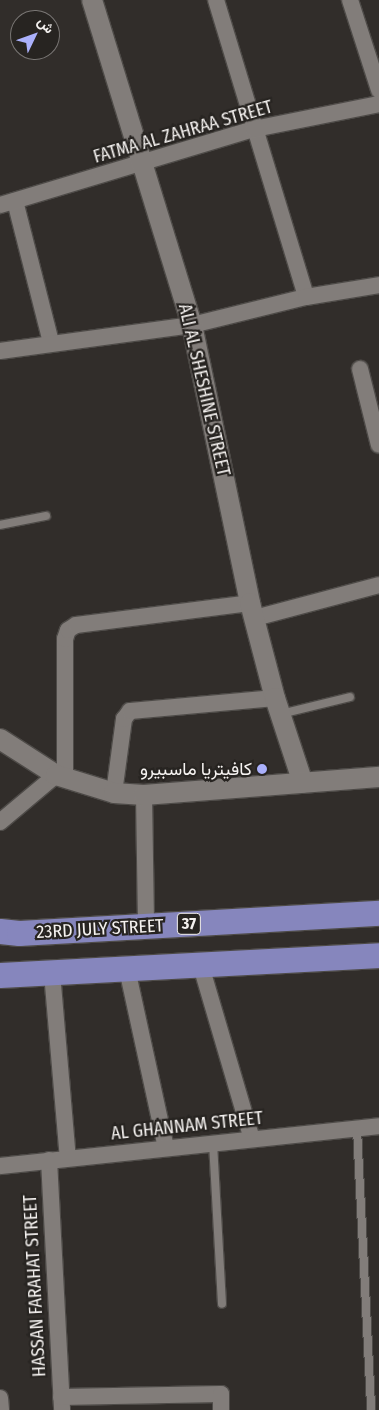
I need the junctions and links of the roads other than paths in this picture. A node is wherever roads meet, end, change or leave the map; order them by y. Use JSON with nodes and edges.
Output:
{"nodes":[{"id":1,"x":92,"y":0,"type":"edge"},
{"id":2,"x":216,"y":0,"type":"edge"},
{"id":3,"x":350,"y":0,"type":"edge"},
{"id":4,"x":379,"y":90,"type":"edge"},
{"id":5,"x":379,"y":104,"type":"edge"},
{"id":6,"x":254,"y":129,"type":"junction"},
{"id":7,"x":143,"y":165,"type":"junction"},
{"id":8,"x":8,"y":203,"type":"edge"},
{"id":9,"x":379,"y":285,"type":"edge"},
{"id":10,"x":306,"y":297,"type":"junction"},
{"id":11,"x":192,"y":325,"type":"junction"},
{"id":12,"x":51,"y":342,"type":"junction"},
{"id":13,"x":0,"y":351,"type":"edge"},
{"id":14,"x":360,"y":369,"type":"dead end"},
{"id":15,"x":375,"y":415,"type":"edge"},
{"id":16,"x":379,"y":444,"type":"edge"},
{"id":17,"x":46,"y":516,"type":"dead end"},
{"id":18,"x":0,"y":525,"type":"edge"},
{"id":19,"x":379,"y":585,"type":"edge"},
{"id":20,"x":252,"y":610,"type":"junction"},
{"id":21,"x":350,"y":697,"type":"dead end"},
{"id":22,"x":278,"y":706,"type":"junction"},
{"id":23,"x":0,"y":739,"type":"edge"},
{"id":24,"x":60,"y":776,"type":"junction"},
{"id":25,"x":379,"y":777,"type":"edge"},
{"id":26,"x":303,"y":783,"type":"junction"},
{"id":27,"x":114,"y":793,"type":"junction"},
{"id":28,"x":144,"y":795,"type":"junction"},
{"id":29,"x":0,"y":822,"type":"edge"},
{"id":30,"x":376,"y":914,"type":"edge"},
{"id":31,"x":146,"y":926,"type":"junction"},
{"id":32,"x":0,"y":931,"type":"edge"},
{"id":33,"x":378,"y":955,"type":"edge"},
{"id":34,"x":201,"y":966,"type":"junction"},
{"id":35,"x":127,"y":969,"type":"junction"},
{"id":36,"x":52,"y":973,"type":"junction"},
{"id":37,"x":0,"y":975,"type":"edge"},
{"id":38,"x":379,"y":1126,"type":"edge"},
{"id":39,"x":357,"y":1129,"type":"junction"},
{"id":40,"x":252,"y":1139,"type":"junction"},
{"id":41,"x":213,"y":1143,"type":"junction"},
{"id":42,"x":166,"y":1148,"type":"junction"},
{"id":43,"x":68,"y":1158,"type":"junction"},
{"id":44,"x":49,"y":1160,"type":"junction"},
{"id":45,"x":0,"y":1166,"type":"edge"},
{"id":46,"x":222,"y":1304,"type":"dead end"},
{"id":47,"x":0,"y":1398,"type":"edge"},
{"id":48,"x":221,"y":1402,"type":"edge"},
{"id":49,"x":125,"y":1403,"type":"edge"},
{"id":50,"x":61,"y":1404,"type":"edge"},
{"id":51,"x":1,"y":1410,"type":"edge"},
{"id":52,"x":371,"y":1410,"type":"edge"}],
"edges":[{"from":1,"to":7,"type":"street","name":"ALI AL SHESHINE STREET"},
{"from":2,"to":6,"type":"street"},
{"from":3,"to":4,"type":"street"},
{"from":5,"to":6,"type":"street","name":"FATMA AL ZAHRAA STREET"},
{"from":6,"to":7,"type":"street","name":"FATMA AL ZAHRAA STREET"},
{"from":6,"to":10,"type":"street"},
{"from":7,"to":8,"type":"street","name":"FATMA AL ZAHRAA STREET"},
{"from":7,"to":11,"type":"street","name":"ALI AL SHESHINE STREET"},
{"from":8,"to":12,"type":"street"},
{"from":9,"to":10,"type":"street"},
{"from":10,"to":11,"type":"street"},
{"from":11,"to":12,"type":"street"},
{"from":11,"to":20,"type":"street","name":"ALI AL SHESHINE STREET"},
{"from":12,"to":13,"type":"street"},
{"from":14,"to":15,"type":"street"},
{"from":15,"to":16,"type":"street"},
{"from":17,"to":18,"type":"lane"},
{"from":19,"to":20,"type":"street"},
{"from":20,"to":22,"type":"street","name":"ALI AL SHESHINE STREET"},
{"from":20,"to":24,"type":"street"},
{"from":21,"to":22,"type":"lane"},
{"from":22,"to":26,"type":"street","name":"ALI AL SHESHINE STREET"},
{"from":22,"to":27,"type":"street"},
{"from":23,"to":24,"type":"street"},
{"from":24,"to":27,"type":"street"},
{"from":24,"to":29,"type":"street"},
{"from":25,"to":26,"type":"street"},
{"from":26,"to":28,"type":"street"},
{"from":27,"to":28,"type":"street"},
{"from":28,"to":31,"type":"street"},
{"from":30,"to":31,"type":"main road","name":"23RD JULY STREET","number":"37"},
{"from":30,"to":33,"type":"main road"},
{"from":31,"to":32,"type":"main road","name":"23RD JULY STREET","number":"37"},
{"from":33,"to":34,"type":"main road"},
{"from":34,"to":35,"type":"main road"},
{"from":34,"to":40,"type":"street"},
{"from":35,"to":36,"type":"main road"},
{"from":35,"to":42,"type":"street"},
{"from":36,"to":37,"type":"main road"},
{"from":36,"to":43,"type":"street"},
{"from":38,"to":39,"type":"street","name":"AL GHANNAM STREET"},
{"from":39,"to":40,"type":"street","name":"AL GHANNAM STREET"},
{"from":39,"to":52,"type":"lane"},
{"from":40,"to":41,"type":"street","name":"AL GHANNAM STREET"},
{"from":41,"to":42,"type":"street","name":"AL GHANNAM STREET"},
{"from":41,"to":46,"type":"lane"},
{"from":42,"to":43,"type":"street","name":"AL GHANNAM STREET"},
{"from":43,"to":44,"type":"street","name":"AL GHANNAM STREET"},
{"from":44,"to":45,"type":"street","name":"AL GHANNAM STREET"},
{"from":44,"to":50,"type":"street","name":"HASSAN FARAHAT STREET"},
{"from":47,"to":51,"type":"street"},
{"from":48,"to":49,"type":"street"},
{"from":49,"to":50,"type":"street"}]}
